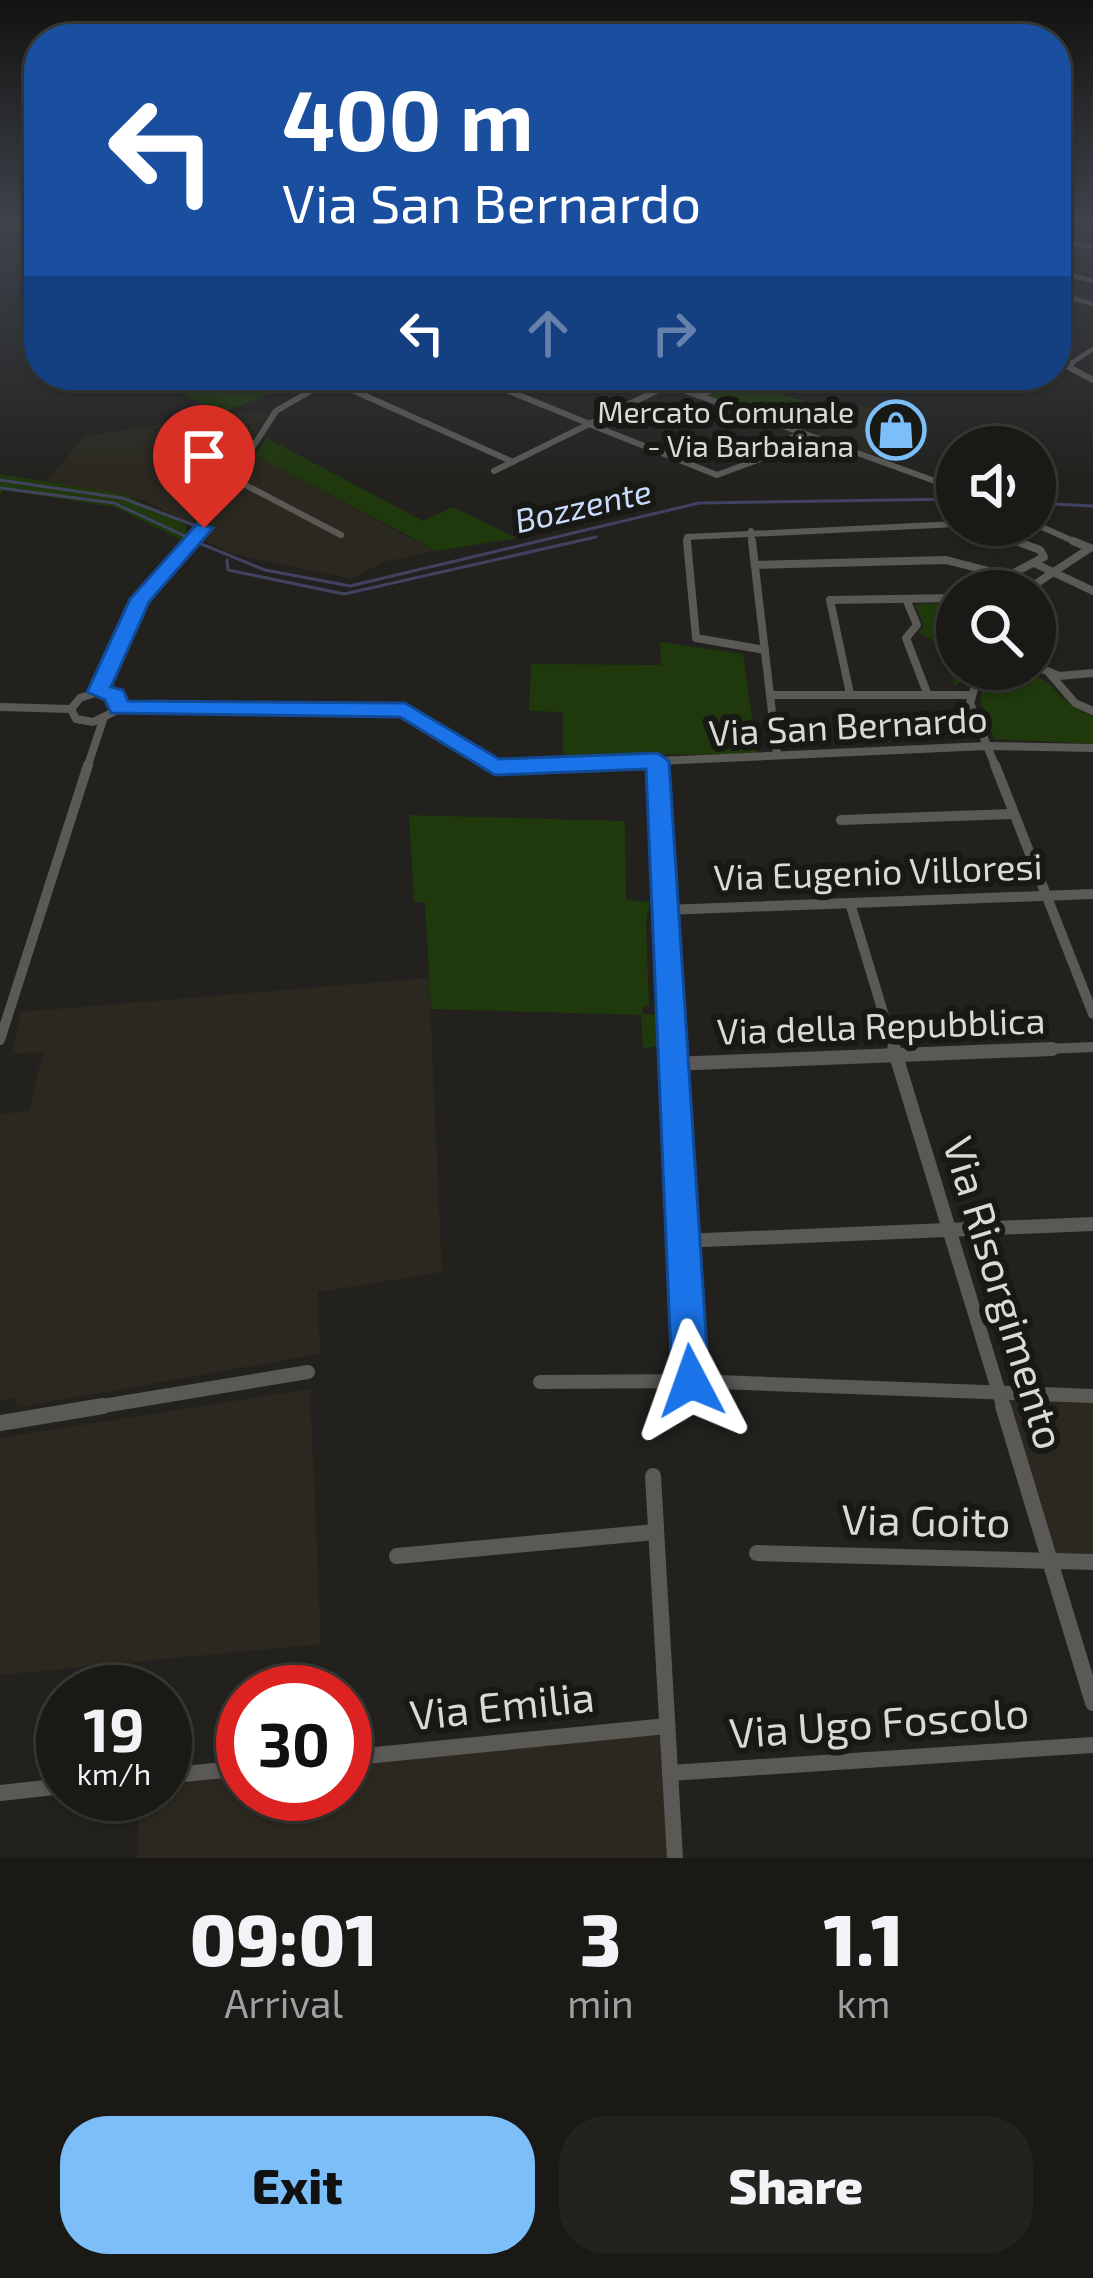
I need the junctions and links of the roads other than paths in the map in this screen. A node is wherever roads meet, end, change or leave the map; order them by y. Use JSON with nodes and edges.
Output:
{"nodes":[{"id":1,"x":312,"y":390,"type":"edge"},
{"id":2,"x":361,"y":390,"type":"edge"},
{"id":3,"x":506,"y":390,"type":"edge"},
{"id":4,"x":658,"y":390,"type":"edge"},
{"id":5,"x":682,"y":390,"type":"edge"},
{"id":6,"x":712,"y":390,"type":"edge"},
{"id":7,"x":699,"y":396,"type":"junction"},
{"id":8,"x":589,"y":424,"type":"junction"},
{"id":9,"x":800,"y":433,"type":"junction"},
{"id":10,"x":513,"y":462,"type":"junction"},
{"id":11,"x":494,"y":472,"type":"dead end"},
{"id":12,"x":233,"y":479,"type":"junction"},
{"id":13,"x":936,"y":482,"type":"edge"},
{"id":14,"x":936,"y":525,"type":"edge"},
{"id":15,"x":751,"y":531,"type":"junction"},
{"id":16,"x":1056,"y":533,"type":"edge"},
{"id":17,"x":340,"y":535,"type":"dead end"},
{"id":18,"x":1029,"y":546,"type":"edge"},
{"id":19,"x":1092,"y":549,"type":"edge"},
{"id":20,"x":1034,"y":563,"type":"junction"},
{"id":21,"x":755,"y":565,"type":"junction"},
{"id":22,"x":1050,"y":570,"type":"edge"},
{"id":23,"x":1056,"y":571,"type":"edge"},
{"id":24,"x":1056,"y":573,"type":"edge"},
{"id":25,"x":1093,"y":591,"type":"edge"},
{"id":26,"x":936,"y":598,"type":"edge"},
{"id":27,"x":905,"y":599,"type":"junction"},
{"id":28,"x":765,"y":650,"type":"junction"},
{"id":29,"x":1093,"y":673,"type":"edge"},
{"id":30,"x":1056,"y":674,"type":"edge"},
{"id":31,"x":1056,"y":680,"type":"edge"},
{"id":32,"x":972,"y":690,"type":"edge"},
{"id":33,"x":98,"y":692,"type":"junction"},
{"id":34,"x":927,"y":693,"type":"junction"},
{"id":35,"x":850,"y":694,"type":"junction"},
{"id":36,"x":770,"y":695,"type":"junction"},
{"id":37,"x":970,"y":695,"type":"junction"},
{"id":38,"x":0,"y":707,"type":"edge"},
{"id":39,"x":119,"y":708,"type":"junction"},
{"id":40,"x":71,"y":709,"type":"junction"},
{"id":41,"x":1089,"y":710,"type":"edge"},
{"id":42,"x":103,"y":720,"type":"junction"},
{"id":43,"x":986,"y":746,"type":"junction"},
{"id":44,"x":1093,"y":748,"type":"edge"},
{"id":45,"x":777,"y":755,"type":"junction"},
{"id":46,"x":658,"y":761,"type":"junction"},
{"id":47,"x":1012,"y":814,"type":"junction"},
{"id":48,"x":842,"y":820,"type":"dead end"},
{"id":49,"x":1093,"y":894,"type":"edge"},
{"id":50,"x":1047,"y":896,"type":"junction"},
{"id":51,"x":850,"y":903,"type":"junction"},
{"id":52,"x":665,"y":910,"type":"junction"},
{"id":53,"x":1093,"y":1014,"type":"edge"},
{"id":54,"x":0,"y":1040,"type":"edge"},
{"id":55,"x":1093,"y":1047,"type":"edge"},
{"id":56,"x":896,"y":1058,"type":"junction"},
{"id":57,"x":672,"y":1064,"type":"junction"},
{"id":58,"x":1093,"y":1223,"type":"edge"},
{"id":59,"x":950,"y":1233,"type":"junction"},
{"id":60,"x":681,"y":1241,"type":"junction"},
{"id":61,"x":308,"y":1372,"type":"dead end"},
{"id":62,"x":691,"y":1381,"type":"junction"},
{"id":63,"x":540,"y":1382,"type":"dead end"},
{"id":64,"x":1001,"y":1394,"type":"junction"},
{"id":65,"x":1093,"y":1396,"type":"edge"},
{"id":66,"x":0,"y":1423,"type":"edge"},
{"id":67,"x":653,"y":1476,"type":"dead end"},
{"id":68,"x":656,"y":1532,"type":"junction"},
{"id":69,"x":757,"y":1553,"type":"dead end"},
{"id":70,"x":397,"y":1556,"type":"dead end"},
{"id":71,"x":1051,"y":1560,"type":"junction"},
{"id":72,"x":1093,"y":1562,"type":"edge"},
{"id":73,"x":1093,"y":1703,"type":"edge"},
{"id":74,"x":667,"y":1726,"type":"junction"},
{"id":75,"x":1093,"y":1745,"type":"edge"},
{"id":76,"x":372,"y":1755,"type":"edge"},
{"id":77,"x":670,"y":1773,"type":"junction"},
{"id":78,"x":36,"y":1789,"type":"edge"},
{"id":79,"x":0,"y":1793,"type":"edge"},
{"id":80,"x":675,"y":1858,"type":"edge"}],
"edges":[{"from":1,"to":12,"type":"street"},
{"from":2,"to":10,"type":"street"},
{"from":3,"to":8,"type":"street"},
{"from":4,"to":8,"type":"street"},
{"from":5,"to":7,"type":"street"},
{"from":6,"to":7,"type":"street"},
{"from":7,"to":9,"type":"street"},
{"from":8,"to":9,"type":"street"},
{"from":8,"to":10,"type":"street"},
{"from":9,"to":13,"type":"street"},
{"from":10,"to":11,"type":"street"},
{"from":12,"to":17,"type":"street"},
{"from":12,"to":33,"type":"street"},
{"from":14,"to":15,"type":"street"},
{"from":15,"to":21,"type":"street"},
{"from":15,"to":28,"type":"street"},
{"from":16,"to":19,"type":"street"},
{"from":18,"to":20,"type":"street"},
{"from":19,"to":23,"type":"street"},
{"from":20,"to":21,"type":"street"},
{"from":20,"to":22,"type":"street"},
{"from":21,"to":28,"type":"street"},
{"from":24,"to":25,"type":"street"},
{"from":26,"to":27,"type":"street"},
{"from":27,"to":34,"type":"street"},
{"from":27,"to":35,"type":"street"},
{"from":28,"to":36,"type":"street"},
{"from":29,"to":30,"type":"street"},
{"from":31,"to":41,"type":"street"},
{"from":32,"to":37,"type":"street"},
{"from":33,"to":39,"type":"street"},
{"from":33,"to":40,"type":"street"},
{"from":34,"to":35,"type":"street"},
{"from":34,"to":37,"type":"street"},
{"from":35,"to":36,"type":"street"},
{"from":36,"to":45,"type":"street"},
{"from":37,"to":43,"type":"street"},
{"from":38,"to":40,"type":"street"},
{"from":39,"to":42,"type":"street"},
{"from":39,"to":46,"type":"street","name":"Via San Bernardo"},
{"from":40,"to":42,"type":"street"},
{"from":42,"to":54,"type":"street"},
{"from":43,"to":44,"type":"street","name":"Via San Bernardo"},
{"from":43,"to":45,"type":"street","name":"Via San Bernardo"},
{"from":43,"to":47,"type":"street"},
{"from":45,"to":46,"type":"street","name":"Via San Bernardo"},
{"from":46,"to":52,"type":"street"},
{"from":47,"to":48,"type":"street"},
{"from":47,"to":50,"type":"street"},
{"from":49,"to":50,"type":"street","name":"Via Eugenio Villoresi"},
{"from":50,"to":51,"type":"street","name":"Via Eugenio Villoresi"},
{"from":50,"to":53,"type":"street"},
{"from":51,"to":52,"type":"street","name":"Via Eugenio Villoresi"},
{"from":51,"to":56,"type":"street","name":"Via Risorgimento"},
{"from":52,"to":57,"type":"street"},
{"from":55,"to":56,"type":"street","name":"Via della Repubblica"},
{"from":56,"to":57,"type":"street","name":"Via della Repubblica"},
{"from":56,"to":59,"type":"street","name":"Via Risorgimento"},
{"from":57,"to":60,"type":"street"},
{"from":58,"to":59,"type":"street"},
{"from":59,"to":60,"type":"street"},
{"from":59,"to":64,"type":"street","name":"Via Risorgimento"},
{"from":60,"to":62,"type":"street"},
{"from":61,"to":66,"type":"street"},
{"from":62,"to":63,"type":"street"},
{"from":62,"to":64,"type":"street"},
{"from":64,"to":65,"type":"street"},
{"from":64,"to":71,"type":"street","name":"Via Risorgimento"},
{"from":67,"to":68,"type":"street"},
{"from":68,"to":70,"type":"street"},
{"from":68,"to":74,"type":"street"},
{"from":69,"to":71,"type":"street","name":"Via Goito"},
{"from":71,"to":72,"type":"street","name":"Via Goito"},
{"from":71,"to":73,"type":"street","name":"Via Risorgimento"},
{"from":74,"to":76,"type":"street","name":"Via Emilia"},
{"from":74,"to":77,"type":"street"},
{"from":75,"to":77,"type":"street","name":"Via Ugo Foscolo"},
{"from":77,"to":80,"type":"street"},
{"from":78,"to":79,"type":"street"}]}
